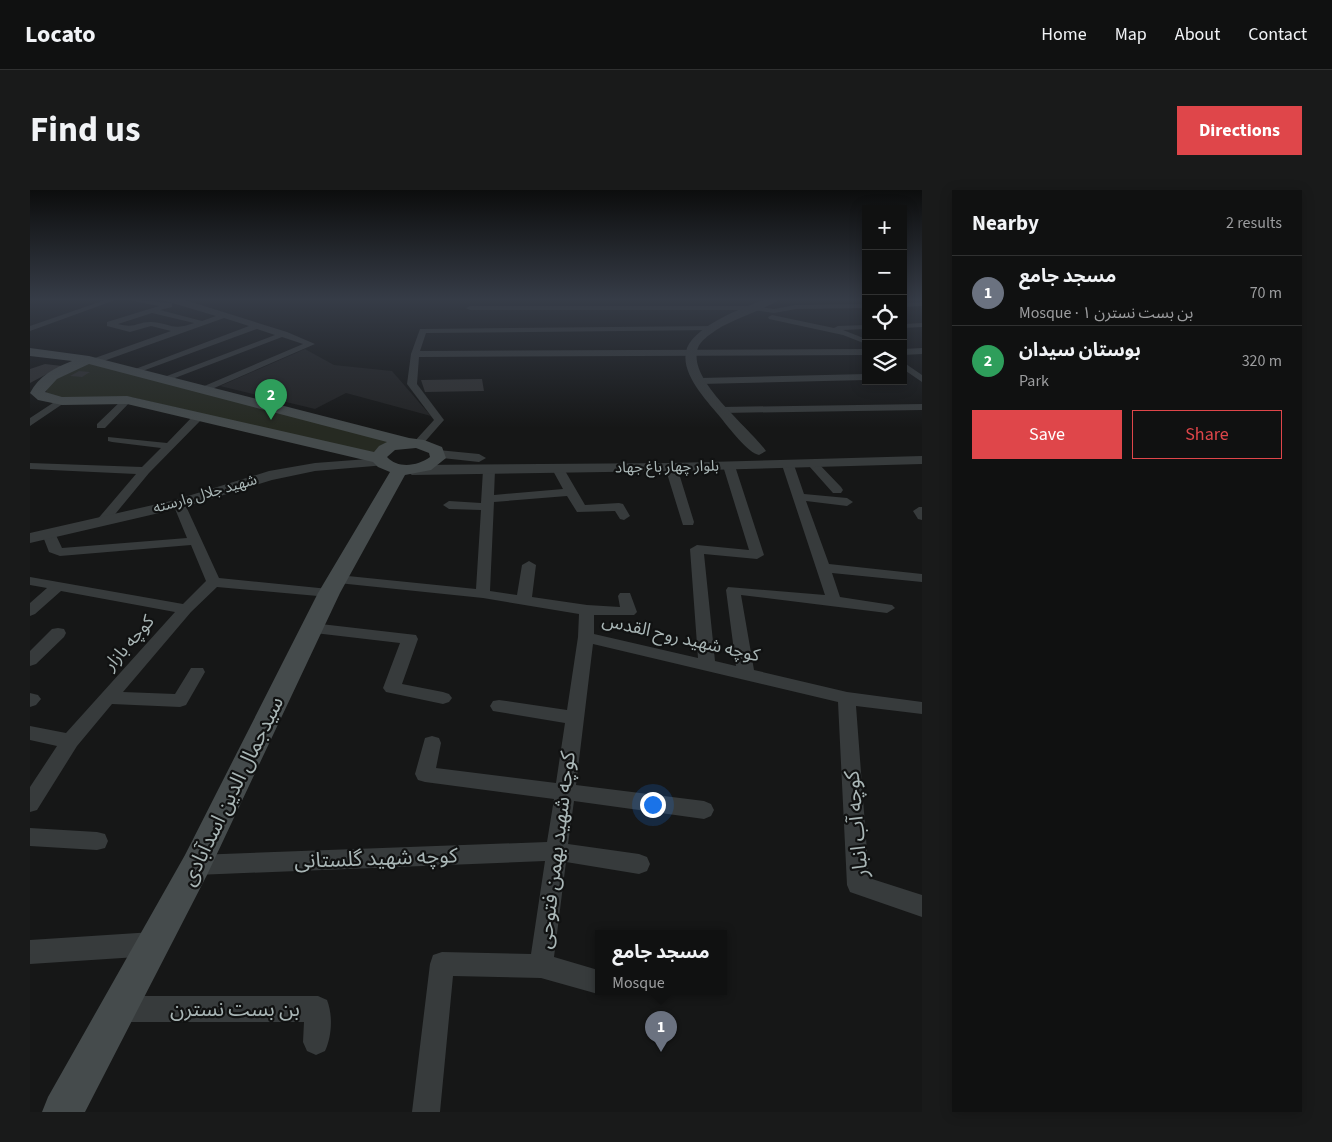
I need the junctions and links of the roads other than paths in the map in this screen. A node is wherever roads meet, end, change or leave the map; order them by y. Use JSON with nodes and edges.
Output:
{"nodes":[{"id":1,"x":147,"y":342,"type":"edge"},
{"id":2,"x":214,"y":342,"type":"edge"},
{"id":3,"x":263,"y":342,"type":"edge"},
{"id":4,"x":306,"y":342,"type":"edge"},
{"id":5,"x":419,"y":342,"type":"edge"},
{"id":6,"x":586,"y":342,"type":"edge"},
{"id":7,"x":609,"y":342,"type":"edge"},
{"id":8,"x":696,"y":342,"type":"edge"},
{"id":9,"x":922,"y":351,"type":"edge"},
{"id":10,"x":30,"y":352,"type":"edge"},
{"id":11,"x":862,"y":352,"type":"edge"},
{"id":12,"x":907,"y":352,"type":"edge"},
{"id":13,"x":691,"y":353,"type":"junction"},
{"id":14,"x":415,"y":354,"type":"junction"},
{"id":15,"x":92,"y":360,"type":"junction"},
{"id":16,"x":907,"y":368,"type":"edge"},
{"id":17,"x":134,"y":371,"type":"junction"},
{"id":18,"x":907,"y":376,"type":"edge"},
{"id":19,"x":862,"y":377,"type":"edge"},
{"id":20,"x":921,"y":377,"type":"edge"},
{"id":21,"x":164,"y":379,"type":"junction"},
{"id":22,"x":700,"y":381,"type":"junction"},
{"id":23,"x":34,"y":389,"type":"edge"},
{"id":24,"x":205,"y":389,"type":"junction"},
{"id":25,"x":127,"y":400,"type":"junction"},
{"id":26,"x":62,"y":401,"type":"junction"},
{"id":27,"x":922,"y":407,"type":"edge"},
{"id":28,"x":722,"y":410,"type":"junction"},
{"id":29,"x":198,"y":417,"type":"junction"},
{"id":30,"x":30,"y":424,"type":"edge"},
{"id":31,"x":101,"y":426,"type":"dead end"},
{"id":32,"x":112,"y":439,"type":"dead end"},
{"id":33,"x":168,"y":446,"type":"junction"},
{"id":34,"x":922,"y":446,"type":"edge"},
{"id":35,"x":759,"y":451,"type":"junction"},
{"id":36,"x":438,"y":454,"type":"junction"},
{"id":37,"x":400,"y":458,"type":"junction"},
{"id":38,"x":922,"y":460,"type":"edge"},
{"id":39,"x":813,"y":464,"type":"junction"},
{"id":40,"x":788,"y":465,"type":"junction"},
{"id":41,"x":30,"y":466,"type":"edge"},
{"id":42,"x":729,"y":466,"type":"junction"},
{"id":43,"x":671,"y":467,"type":"junction"},
{"id":44,"x":558,"y":469,"type":"junction"},
{"id":45,"x":489,"y":470,"type":"junction"},
{"id":46,"x":145,"y":471,"type":"junction"},
{"id":47,"x":837,"y":490,"type":"dead end"},
{"id":48,"x":570,"y":492,"type":"junction"},
{"id":49,"x":799,"y":497,"type":"junction"},
{"id":50,"x":847,"y":502,"type":"dead end"},
{"id":51,"x":488,"y":503,"type":"junction"},
{"id":52,"x":179,"y":504,"type":"junction"},
{"id":53,"x":449,"y":505,"type":"dead end"},
{"id":54,"x":922,"y":511,"type":"edge"},
{"id":55,"x":624,"y":516,"type":"dead end"},
{"id":56,"x":922,"y":516,"type":"edge"},
{"id":57,"x":102,"y":521,"type":"junction"},
{"id":58,"x":688,"y":522,"type":"dead end"},
{"id":59,"x":49,"y":534,"type":"junction"},
{"id":60,"x":30,"y":538,"type":"edge"},
{"id":61,"x":196,"y":541,"type":"junction"},
{"id":62,"x":529,"y":565,"type":"dead end"},
{"id":63,"x":823,"y":568,"type":"junction"},
{"id":64,"x":922,"y":578,"type":"edge"},
{"id":65,"x":30,"y":581,"type":"edge"},
{"id":66,"x":214,"y":582,"type":"junction"},
{"id":67,"x":58,"y":586,"type":"junction"},
{"id":68,"x":333,"y":586,"type":"junction"},
{"id":69,"x":483,"y":594,"type":"junction"},
{"id":70,"x":625,"y":596,"type":"dead end"},
{"id":71,"x":524,"y":600,"type":"junction"},
{"id":72,"x":834,"y":601,"type":"junction"},
{"id":73,"x":887,"y":608,"type":"dead end"},
{"id":74,"x":186,"y":609,"type":"junction"},
{"id":75,"x":587,"y":610,"type":"junction"},
{"id":76,"x":30,"y":611,"type":"edge"},
{"id":77,"x":312,"y":628,"type":"junction"},
{"id":78,"x":58,"y":633,"type":"dead end"},
{"id":79,"x":586,"y":637,"type":"junction"},
{"id":80,"x":30,"y":660,"type":"edge"},
{"id":81,"x":707,"y":665,"type":"junction"},
{"id":82,"x":197,"y":672,"type":"dead end"},
{"id":83,"x":746,"y":674,"type":"junction"},
{"id":84,"x":108,"y":698,"type":"junction"},
{"id":85,"x":443,"y":698,"type":"dead end"},
{"id":86,"x":847,"y":698,"type":"junction"},
{"id":87,"x":499,"y":706,"type":"dead end"},
{"id":88,"x":922,"y":708,"type":"edge"},
{"id":89,"x":574,"y":718,"type":"junction"},
{"id":90,"x":30,"y":733,"type":"edge"},
{"id":91,"x":70,"y":741,"type":"junction"},
{"id":92,"x":432,"y":743,"type":"dead end"},
{"id":93,"x":564,"y":791,"type":"junction"},
{"id":94,"x":30,"y":804,"type":"edge"},
{"id":95,"x":704,"y":810,"type":"dead end"},
{"id":96,"x":30,"y":837,"type":"edge"},
{"id":97,"x":97,"y":841,"type":"dead end"},
{"id":98,"x":555,"y":851,"type":"junction"},
{"id":99,"x":196,"y":864,"type":"junction"},
{"id":100,"x":639,"y":864,"type":"dead end"},
{"id":101,"x":922,"y":906,"type":"edge"},
{"id":102,"x":153,"y":944,"type":"junction"},
{"id":103,"x":30,"y":952,"type":"edge"},
{"id":104,"x":541,"y":966,"type":"junction"},
{"id":105,"x":595,"y":981,"type":"edge"},
{"id":106,"x":118,"y":1009,"type":"junction"},
{"id":107,"x":316,"y":1042,"type":"dead end"},
{"id":108,"x":64,"y":1112,"type":"edge"},
{"id":109,"x":426,"y":1112,"type":"edge"}],
"edges":[{"from":1,"to":15,"type":"street"},
{"from":2,"to":17,"type":"street"},
{"from":3,"to":21,"type":"street"},
{"from":4,"to":24,"type":"street"},
{"from":5,"to":14,"type":"street"},
{"from":6,"to":14,"type":"street"},
{"from":7,"to":13,"type":"street"},
{"from":8,"to":13,"type":"street"},
{"from":9,"to":12,"type":"street"},
{"from":10,"to":15,"type":"main road"},
{"from":11,"to":13,"type":"street"},
{"from":13,"to":22,"type":"street"},
{"from":14,"to":37,"type":"street"},
{"from":15,"to":17,"type":"main road"},
{"from":15,"to":23,"type":"main road"},
{"from":16,"to":20,"type":"street"},
{"from":17,"to":21,"type":"main road"},
{"from":18,"to":20,"type":"street"},
{"from":19,"to":22,"type":"street"},
{"from":21,"to":24,"type":"main road"},
{"from":22,"to":28,"type":"street"},
{"from":23,"to":26,"type":"main road"},
{"from":24,"to":37,"type":"main road"},
{"from":25,"to":26,"type":"main road"},
{"from":25,"to":29,"type":"main road"},
{"from":25,"to":31,"type":"street"},
{"from":26,"to":30,"type":"street"},
{"from":27,"to":28,"type":"street"},
{"from":28,"to":35,"type":"street"},
{"from":29,"to":33,"type":"street"},
{"from":29,"to":37,"type":"main road"},
{"from":32,"to":33,"type":"street"},
{"from":33,"to":46,"type":"street"},
{"from":34,"to":35,"type":"street","name":"بلوار چهار باغ جهاد"},
{"from":35,"to":36,"type":"street","name":"بلوار چهار باغ جهاد"},
{"from":36,"to":37,"type":"main road"},
{"from":36,"to":37,"type":"main road"},
{"from":37,"to":45,"type":"street","name":"بلوار چهار باغ جهاد"},
{"from":37,"to":52,"type":"street","name":"شهید جلال وارسته"},
{"from":37,"to":68,"type":"main road","name":"سیدجمال الدین اسدآبادی"},
{"from":38,"to":39,"type":"street","name":"بلوار چهار باغ جهاد"},
{"from":39,"to":40,"type":"street","name":"بلوار چهار باغ جهاد"},
{"from":39,"to":47,"type":"street"},
{"from":40,"to":42,"type":"street","name":"بلوار چهار باغ جهاد"},
{"from":40,"to":49,"type":"street"},
{"from":41,"to":46,"type":"street"},
{"from":42,"to":43,"type":"street","name":"بلوار چهار باغ جهاد"},
{"from":42,"to":81,"type":"street"},
{"from":43,"to":44,"type":"street","name":"بلوار چهار باغ جهاد"},
{"from":43,"to":58,"type":"street"},
{"from":44,"to":45,"type":"street","name":"بلوار چهار باغ جهاد"},
{"from":44,"to":48,"type":"street"},
{"from":45,"to":51,"type":"street"},
{"from":46,"to":57,"type":"street"},
{"from":48,"to":51,"type":"street"},
{"from":48,"to":55,"type":"street"},
{"from":49,"to":50,"type":"street"},
{"from":49,"to":63,"type":"street"},
{"from":51,"to":53,"type":"street"},
{"from":51,"to":69,"type":"street"},
{"from":52,"to":57,"type":"street","name":"شهید جلال وارسته"},
{"from":52,"to":61,"type":"street"},
{"from":54,"to":56,"type":"street"},
{"from":57,"to":59,"type":"street","name":"شهید جلال وارسته"},
{"from":59,"to":60,"type":"street","name":"شهید جلال وارسته"},
{"from":59,"to":61,"type":"street"},
{"from":61,"to":66,"type":"street"},
{"from":62,"to":71,"type":"street"},
{"from":63,"to":64,"type":"street"},
{"from":63,"to":72,"type":"street"},
{"from":65,"to":67,"type":"street"},
{"from":66,"to":68,"type":"street","name":"کوچه شهید روح القدس"},
{"from":66,"to":74,"type":"street","name":"کوچه بازار"},
{"from":67,"to":74,"type":"street"},
{"from":67,"to":76,"type":"street"},
{"from":68,"to":69,"type":"street","name":"کوچه شهید روح القدس"},
{"from":68,"to":77,"type":"main road","name":"سیدجمال الدین اسدآبادی"},
{"from":69,"to":71,"type":"street","name":"کوچه شهید روح القدس"},
{"from":70,"to":75,"type":"street"},
{"from":71,"to":75,"type":"street","name":"کوچه شهید روح القدس"},
{"from":72,"to":73,"type":"street"},
{"from":72,"to":83,"type":"street"},
{"from":74,"to":84,"type":"street","name":"کوچه بازار"},
{"from":75,"to":79,"type":"street","name":"کوچه شهید روح القدس"},
{"from":77,"to":85,"type":"street"},
{"from":77,"to":99,"type":"main road","name":"سیدجمال الدین اسدآبادی"},
{"from":78,"to":80,"type":"street"},
{"from":79,"to":81,"type":"street","name":"کوچه شهید روح القدس"},
{"from":79,"to":89,"type":"street","name":"کوچه شهید بهمن فتوحی"},
{"from":81,"to":83,"type":"street","name":"کوچه شهید روح القدس"},
{"from":82,"to":84,"type":"street"},
{"from":83,"to":86,"type":"street","name":"کوچه شهید روح القدس"},
{"from":84,"to":91,"type":"street","name":"کوچه بازار"},
{"from":86,"to":88,"type":"street","name":"کوچه شهید روح القدس"},
{"from":86,"to":101,"type":"street","name":"کوچه آب انبار"},
{"from":87,"to":89,"type":"street"},
{"from":89,"to":93,"type":"street","name":"کوچه شهید بهمن فتوحی"},
{"from":90,"to":91,"type":"street"},
{"from":91,"to":94,"type":"street","name":"کوچه بازار"},
{"from":92,"to":93,"type":"street"},
{"from":93,"to":95,"type":"street"},
{"from":93,"to":98,"type":"street","name":"کوچه شهید بهمن فتوحی"},
{"from":96,"to":97,"type":"street"},
{"from":98,"to":99,"type":"street","name":"کوچه شهید گلستانی"},
{"from":98,"to":100,"type":"street"},
{"from":98,"to":104,"type":"street","name":"کوچه شهید بهمن فتوحی"},
{"from":99,"to":102,"type":"main road","name":"سیدجمال الدین اسدآبادی"},
{"from":102,"to":103,"type":"street"},
{"from":102,"to":106,"type":"main road","name":"سیدجمال الدین اسدآبادی"},
{"from":104,"to":105,"type":"street"},
{"from":104,"to":109,"type":"street","name":"کوچه شهید بهمن فتوحی"},
{"from":106,"to":107,"type":"street","name":"بن بست نسترن"},
{"from":106,"to":108,"type":"main road","name":"سیدجمال الدین اسدآبادی"}]}
